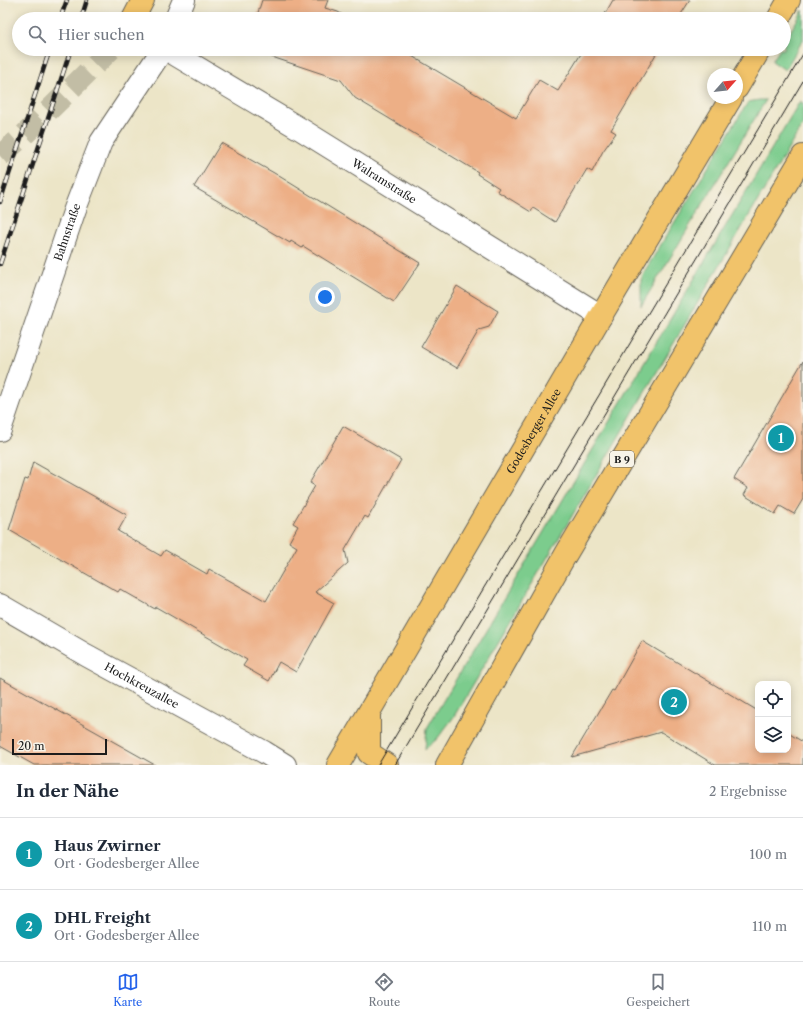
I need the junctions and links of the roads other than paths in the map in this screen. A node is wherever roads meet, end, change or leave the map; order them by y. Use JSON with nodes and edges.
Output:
{"nodes":[{"id":1,"x":143,"y":0,"type":"edge"},
{"id":2,"x":184,"y":0,"type":"edge"},
{"id":3,"x":789,"y":0,"type":"edge"},
{"id":4,"x":137,"y":12,"type":"edge"},
{"id":5,"x":179,"y":12,"type":"edge"},
{"id":6,"x":782,"y":12,"type":"edge"},
{"id":7,"x":159,"y":56,"type":"edge"},
{"id":8,"x":176,"y":56,"type":"edge"},
{"id":9,"x":756,"y":56,"type":"edge"},
{"id":10,"x":743,"y":78,"type":"edge"},
{"id":11,"x":727,"y":104,"type":"edge"},
{"id":12,"x":803,"y":156,"type":"edge"},
{"id":13,"x":600,"y":316,"type":"junction"},
{"id":14,"x":0,"y":430,"type":"edge"},
{"id":15,"x":0,"y":605,"type":"edge"},
{"id":16,"x":369,"y":712,"type":"junction"},
{"id":17,"x":285,"y":765,"type":"edge"},
{"id":18,"x":338,"y":765,"type":"edge"},
{"id":19,"x":387,"y":765,"type":"edge"},
{"id":20,"x":447,"y":765,"type":"edge"}],
"edges":[{"from":1,"to":4,"type":"main road"},
{"from":2,"to":5,"type":"street"},
{"from":3,"to":6,"type":"main road"},
{"from":7,"to":14,"type":"street","name":"Bahnstraße"},
{"from":8,"to":13,"type":"street","name":"Walramstraße"},
{"from":9,"to":10,"type":"main road"},
{"from":11,"to":13,"type":"main road","name":"Godesberger Allee"},
{"from":12,"to":20,"type":"main road","number":"B 9"},
{"from":13,"to":16,"type":"main road","name":"Godesberger Allee"},
{"from":15,"to":17,"type":"street","name":"Hochkreuzallee"},
{"from":16,"to":18,"type":"main road","name":"Godesberger Allee"},
{"from":16,"to":19,"type":"main road"}]}
